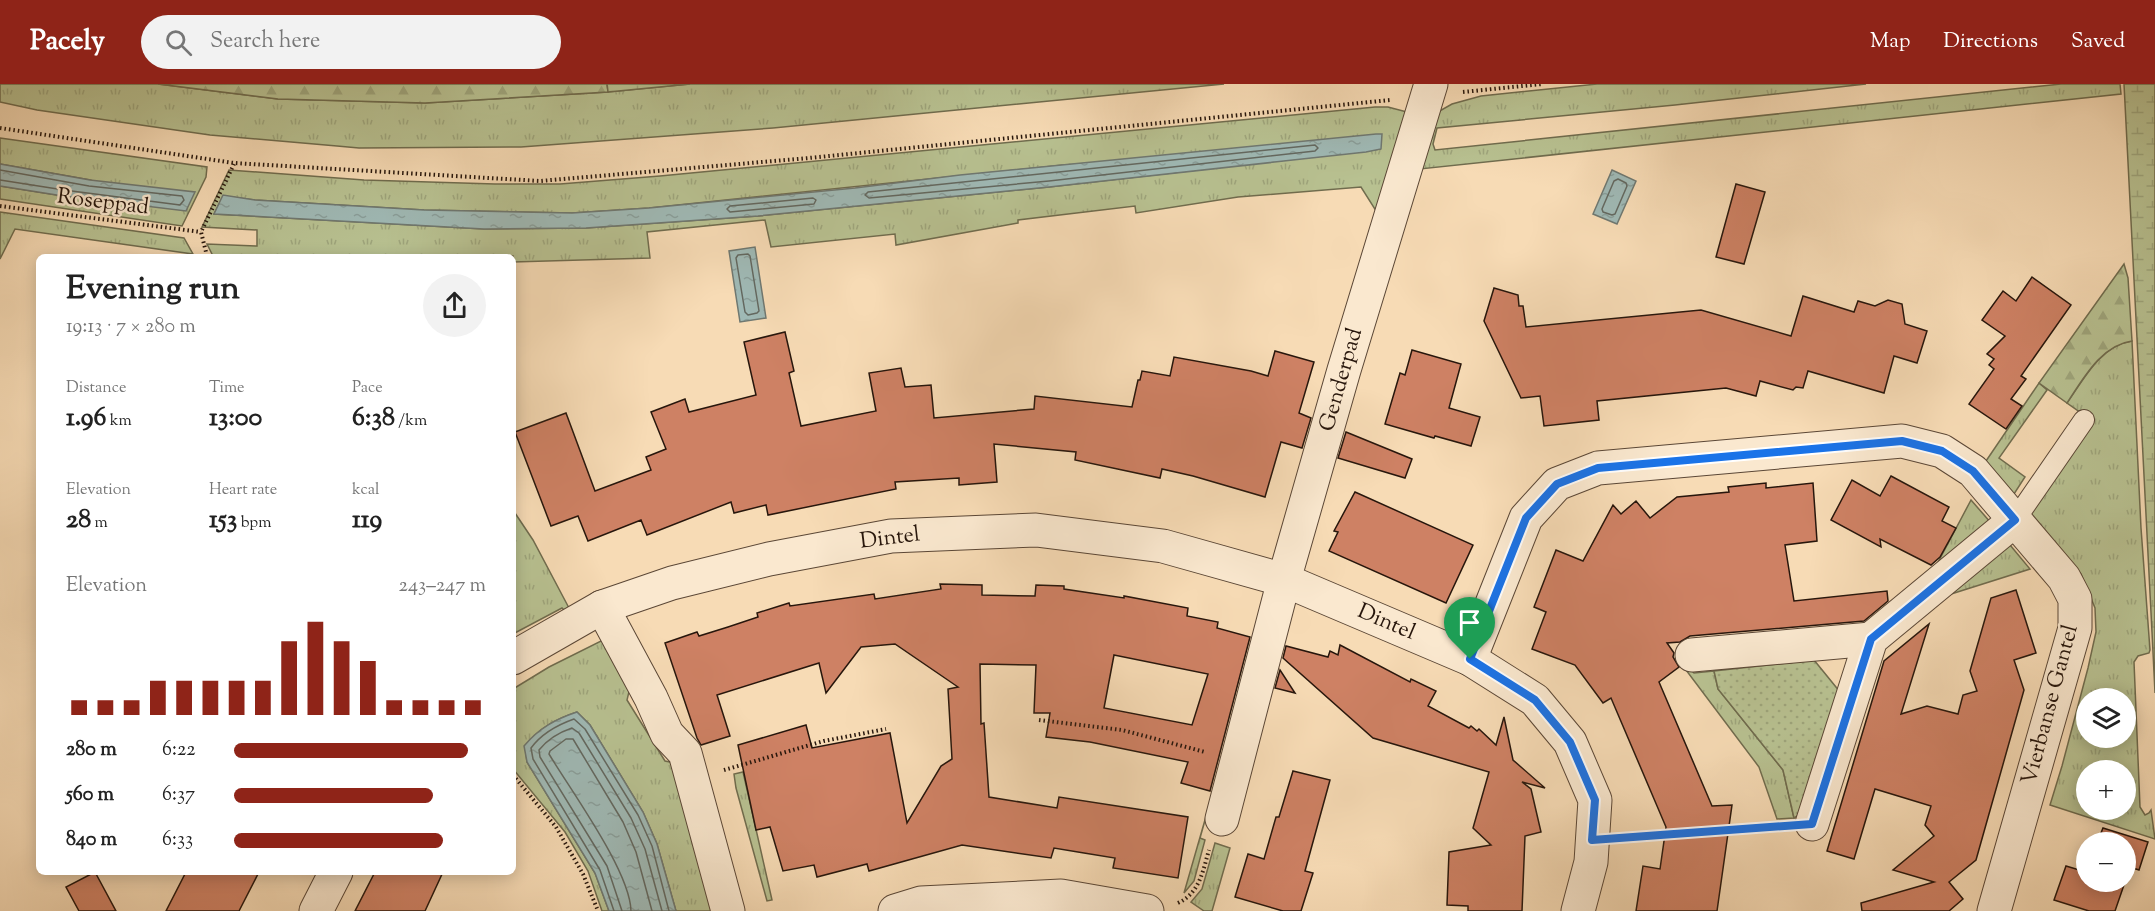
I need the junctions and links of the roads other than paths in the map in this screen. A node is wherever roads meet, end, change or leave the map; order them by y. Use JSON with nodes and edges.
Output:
{"nodes":[{"id":1,"x":1430,"y":90,"type":"edge"},
{"id":2,"x":2084,"y":420,"type":"dead end"},
{"id":3,"x":2015,"y":520,"type":"junction"},
{"id":4,"x":1284,"y":580,"type":"junction"},
{"id":5,"x":602,"y":608,"type":"junction"},
{"id":6,"x":1871,"y":639,"type":"junction"},
{"id":7,"x":1692,"y":655,"type":"dead end"},
{"id":8,"x":516,"y":656,"type":"edge"},
{"id":9,"x":1470,"y":659,"type":"junction"},
{"id":10,"x":1222,"y":819,"type":"road end"},
{"id":11,"x":1812,"y":824,"type":"road end"},
{"id":12,"x":334,"y":875,"type":"edge"},
{"id":13,"x":1147,"y":910,"type":"edge"},
{"id":14,"x":316,"y":911,"type":"edge"},
{"id":15,"x":728,"y":911,"type":"edge"},
{"id":16,"x":895,"y":911,"type":"edge"},
{"id":17,"x":1578,"y":911,"type":"edge"},
{"id":18,"x":1994,"y":911,"type":"edge"}],
"edges":[{"from":1,"to":4,"type":"street","name":"Genderpad"},
{"from":2,"to":3,"type":"lane"},
{"from":3,"to":6,"type":"street"},
{"from":3,"to":9,"type":"street","name":"Vierbanse Gantel"},
{"from":3,"to":18,"type":"street","name":"Vierbanse Gantel"},
{"from":4,"to":5,"type":"street","name":"Dintel"},
{"from":4,"to":9,"type":"street","name":"Dintel"},
{"from":4,"to":10,"type":"street"},
{"from":5,"to":8,"type":"street","name":"Dintel"},
{"from":5,"to":15,"type":"street"},
{"from":6,"to":7,"type":"street"},
{"from":6,"to":11,"type":"street"},
{"from":9,"to":17,"type":"street","name":"Dintel"},
{"from":12,"to":14,"type":"street"},
{"from":13,"to":16,"type":"street"}]}
